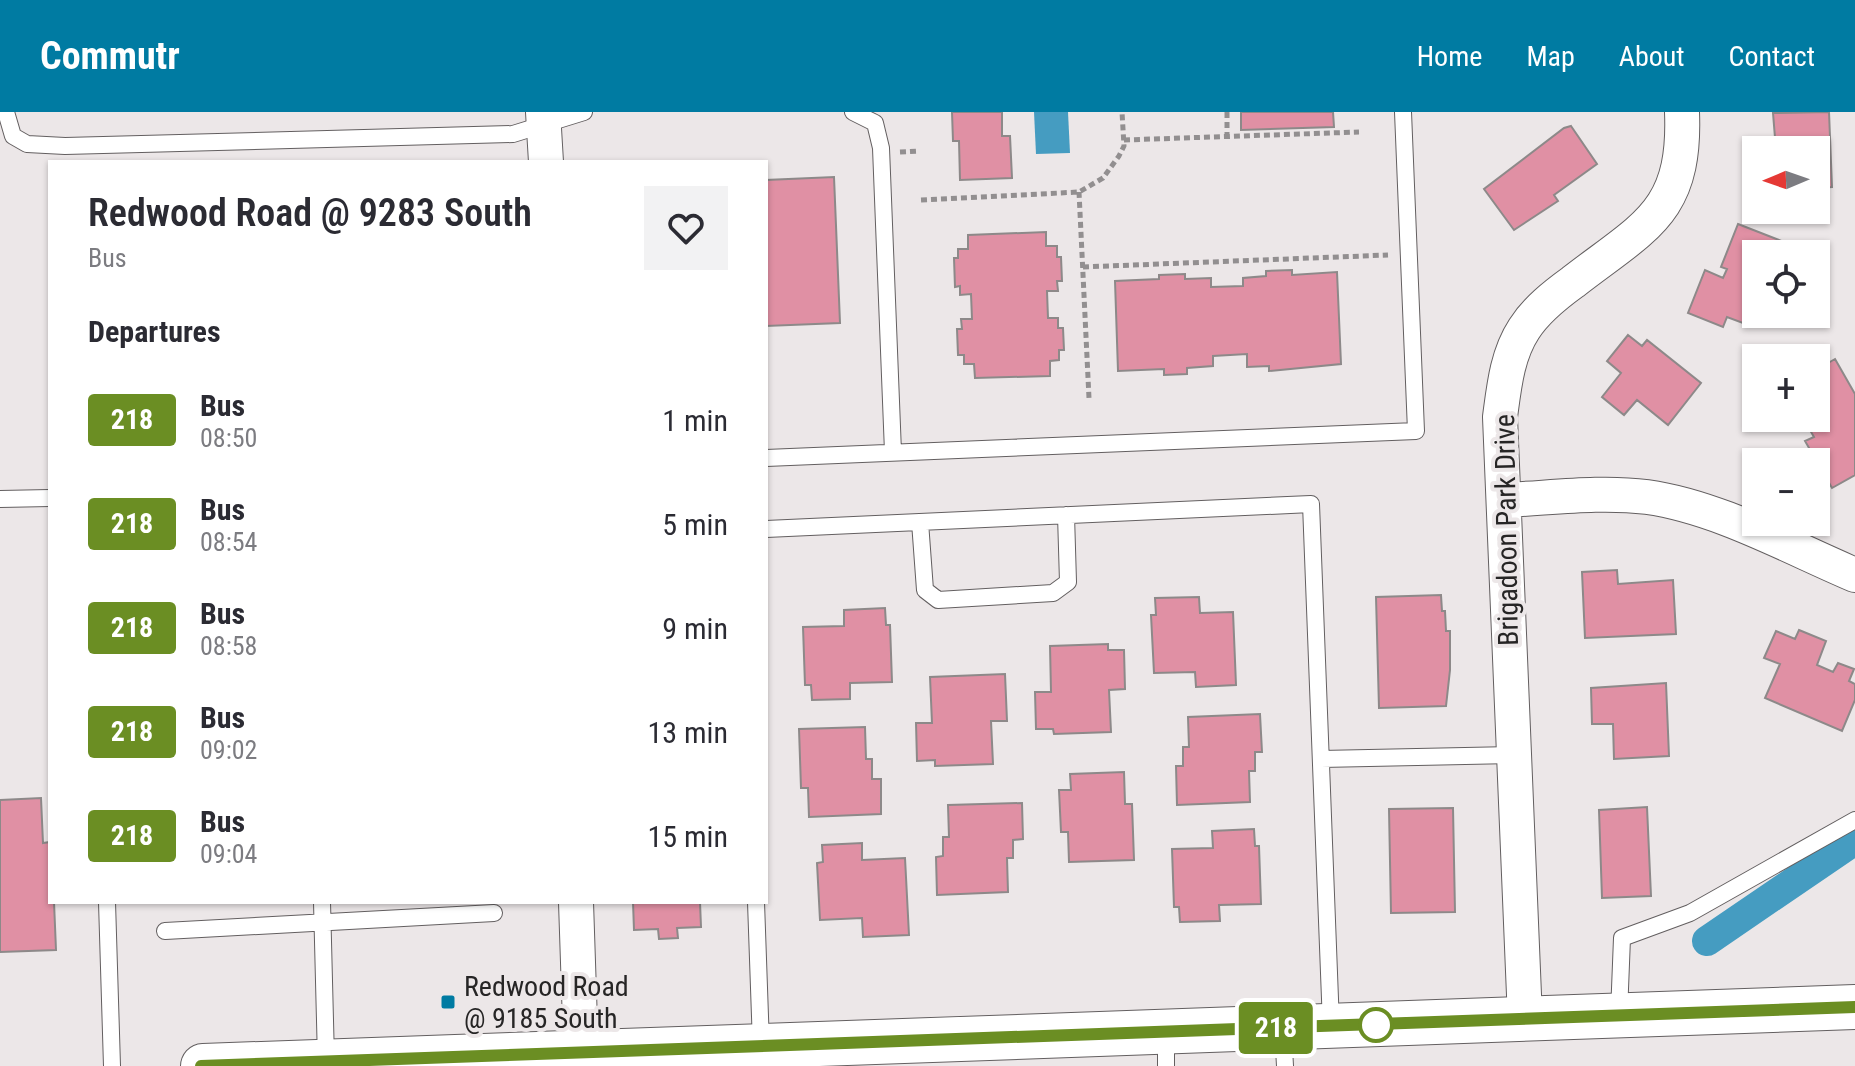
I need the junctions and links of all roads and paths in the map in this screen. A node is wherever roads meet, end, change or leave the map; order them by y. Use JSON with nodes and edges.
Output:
{"nodes":[{"id":1,"x":584,"y":112,"type":"edge"},
{"id":2,"x":853,"y":112,"type":"edge"},
{"id":3,"x":1122,"y":112,"type":"edge"},
{"id":4,"x":1227,"y":112,"type":"edge"},
{"id":5,"x":1403,"y":112,"type":"edge"},
{"id":6,"x":1682,"y":112,"type":"edge"},
{"id":7,"x":544,"y":118,"type":"edge"},
{"id":8,"x":4,"y":119,"type":"edge"},
{"id":9,"x":1359,"y":132,"type":"dead end"},
{"id":10,"x":1227,"y":137,"type":"junction"},
{"id":11,"x":1124,"y":140,"type":"junction"},
{"id":12,"x":546,"y":160,"type":"edge"},
{"id":13,"x":1079,"y":192,"type":"junction"},
{"id":14,"x":921,"y":200,"type":"dead end"},
{"id":15,"x":1364,"y":256,"type":"dead end"},
{"id":16,"x":1083,"y":267,"type":"junction"},
{"id":17,"x":1089,"y":398,"type":"dead end"},
{"id":18,"x":893,"y":452,"type":"junction"},
{"id":19,"x":768,"y":458,"type":"edge"},
{"id":20,"x":48,"y":498,"type":"edge"},
{"id":21,"x":0,"y":499,"type":"edge"},
{"id":22,"x":1504,"y":500,"type":"junction"},
{"id":23,"x":1066,"y":515,"type":"junction"},
{"id":24,"x":920,"y":522,"type":"junction"},
{"id":25,"x":768,"y":529,"type":"edge"},
{"id":26,"x":1855,"y":575,"type":"edge"},
{"id":27,"x":1513,"y":755,"type":"junction"},
{"id":28,"x":1321,"y":759,"type":"junction"},
{"id":29,"x":1855,"y":820,"type":"edge"},
{"id":30,"x":107,"y":904,"type":"edge"},
{"id":31,"x":322,"y":904,"type":"edge"},
{"id":32,"x":576,"y":904,"type":"edge"},
{"id":33,"x":756,"y":904,"type":"edge"},
{"id":34,"x":494,"y":913,"type":"dead end"},
{"id":35,"x":322,"y":923,"type":"junction"},
{"id":36,"x":165,"y":931,"type":"dead end"},
{"id":37,"x":1855,"y":1007,"type":"edge"},
{"id":38,"x":1619,"y":1015,"type":"junction"},
{"id":39,"x":1525,"y":1019,"type":"junction"},
{"id":40,"x":1331,"y":1027,"type":"junction"},
{"id":41,"x":761,"y":1046,"type":"junction"},
{"id":42,"x":1284,"y":1047,"type":"edge"},
{"id":43,"x":1166,"y":1049,"type":"edge"},
{"id":44,"x":581,"y":1053,"type":"junction"},
{"id":45,"x":313,"y":1063,"type":"edge"},
{"id":46,"x":112,"y":1066,"type":"edge"},
{"id":47,"x":203,"y":1066,"type":"edge"}],
"edges":[{"from":1,"to":7,"type":"lane"},
{"from":2,"to":18,"type":"lane"},
{"from":3,"to":11,"type":"path"},
{"from":4,"to":10,"type":"path"},
{"from":5,"to":18,"type":"lane"},
{"from":6,"to":22,"type":"street","name":"Brigadoon Park Drive"},
{"from":7,"to":8,"type":"lane"},
{"from":7,"to":12,"type":"street"},
{"from":9,"to":10,"type":"path"},
{"from":10,"to":11,"type":"path"},
{"from":11,"to":13,"type":"path"},
{"from":13,"to":14,"type":"path"},
{"from":13,"to":16,"type":"path"},
{"from":15,"to":16,"type":"path"},
{"from":16,"to":17,"type":"path"},
{"from":18,"to":19,"type":"lane"},
{"from":20,"to":21,"type":"lane"},
{"from":22,"to":26,"type":"street"},
{"from":22,"to":27,"type":"street","name":"Brigadoon Park Drive"},
{"from":23,"to":24,"type":"lane"},
{"from":23,"to":24,"type":"lane"},
{"from":23,"to":28,"type":"lane"},
{"from":24,"to":25,"type":"lane"},
{"from":27,"to":28,"type":"lane"},
{"from":27,"to":39,"type":"street","name":"Brigadoon Park Drive"},
{"from":28,"to":40,"type":"lane"},
{"from":29,"to":38,"type":"lane"},
{"from":30,"to":46,"type":"lane"},
{"from":31,"to":35,"type":"lane"},
{"from":32,"to":44,"type":"street"},
{"from":33,"to":41,"type":"lane"},
{"from":34,"to":35,"type":"lane"},
{"from":35,"to":36,"type":"lane"},
{"from":35,"to":45,"type":"lane"},
{"from":37,"to":38,"type":"main road"},
{"from":38,"to":39,"type":"main road"},
{"from":39,"to":40,"type":"main road"},
{"from":40,"to":42,"type":"main road"},
{"from":41,"to":43,"type":"main road"},
{"from":41,"to":44,"type":"main road"},
{"from":42,"to":43,"type":"main road"},
{"from":44,"to":45,"type":"main road"},
{"from":45,"to":47,"type":"main road"}]}
